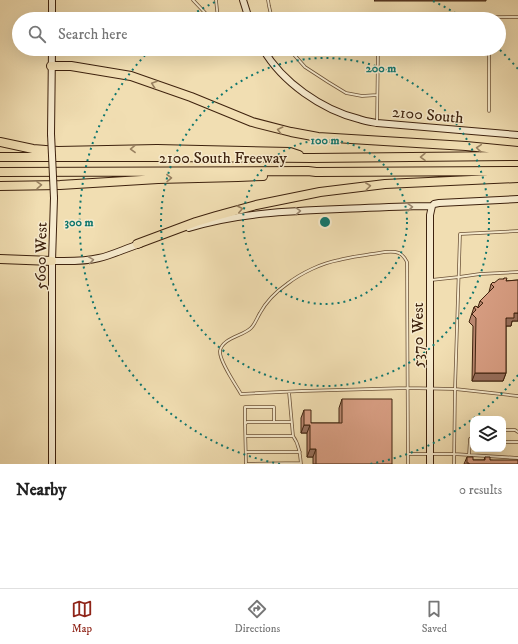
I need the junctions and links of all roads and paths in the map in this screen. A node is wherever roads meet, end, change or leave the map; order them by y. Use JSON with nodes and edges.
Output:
{"nodes":[{"id":1,"x":52,"y":0,"type":"edge"},
{"id":2,"x":193,"y":0,"type":"edge"},
{"id":3,"x":216,"y":0,"type":"edge"},
{"id":4,"x":243,"y":0,"type":"edge"},
{"id":5,"x":268,"y":0,"type":"edge"},
{"id":6,"x":52,"y":12,"type":"edge"},
{"id":7,"x":204,"y":12,"type":"edge"},
{"id":8,"x":217,"y":12,"type":"edge"},
{"id":9,"x":247,"y":12,"type":"edge"},
{"id":10,"x":270,"y":12,"type":"edge"},
{"id":11,"x":506,"y":17,"type":"edge"},
{"id":12,"x":518,"y":17,"type":"edge"},
{"id":13,"x":52,"y":56,"type":"edge"},
{"id":14,"x":268,"y":56,"type":"edge"},
{"id":15,"x":296,"y":56,"type":"edge"},
{"id":16,"x":378,"y":56,"type":"edge"},
{"id":17,"x":489,"y":56,"type":"edge"},
{"id":18,"x":52,"y":66,"type":"junction"},
{"id":19,"x":378,"y":96,"type":"junction"},
{"id":20,"x":489,"y":111,"type":"dead end"},
{"id":21,"x":377,"y":123,"type":"junction"},
{"id":22,"x":518,"y":135,"type":"edge"},
{"id":23,"x":0,"y":142,"type":"edge"},
{"id":24,"x":518,"y":151,"type":"edge"},
{"id":25,"x":518,"y":156,"type":"edge"},
{"id":26,"x":0,"y":157,"type":"edge"},
{"id":27,"x":312,"y":158,"type":"junction"},
{"id":28,"x":518,"y":171,"type":"edge"},
{"id":29,"x":0,"y":172,"type":"edge"},
{"id":30,"x":316,"y":172,"type":"junction"},
{"id":31,"x":518,"y":178,"type":"edge"},
{"id":32,"x":0,"y":186,"type":"edge"},
{"id":33,"x":518,"y":198,"type":"edge"},
{"id":34,"x":432,"y":206,"type":"junction"},
{"id":35,"x":518,"y":231,"type":"edge"},
{"id":36,"x":137,"y":244,"type":"junction"},
{"id":37,"x":0,"y":259,"type":"edge"},
{"id":38,"x":52,"y":261,"type":"junction"},
{"id":39,"x":518,"y":272,"type":"edge"},
{"id":40,"x":459,"y":277,"type":"junction"},
{"id":41,"x":430,"y":280,"type":"junction"},
{"id":42,"x":407,"y":388,"type":"junction"},
{"id":43,"x":430,"y":389,"type":"junction"},
{"id":44,"x":455,"y":389,"type":"junction"},
{"id":45,"x":289,"y":392,"type":"junction"},
{"id":46,"x":518,"y":396,"type":"edge"},
{"id":47,"x":274,"y":422,"type":"junction"},
{"id":48,"x":291,"y":422,"type":"junction"},
{"id":49,"x":245,"y":424,"type":"junction"},
{"id":50,"x":506,"y":430,"type":"edge"},
{"id":51,"x":518,"y":432,"type":"edge"},
{"id":52,"x":246,"y":436,"type":"junction"},
{"id":53,"x":293,"y":436,"type":"junction"},
{"id":54,"x":470,"y":439,"type":"edge"},
{"id":55,"x":506,"y":442,"type":"edge"},
{"id":56,"x":518,"y":442,"type":"edge"},
{"id":57,"x":246,"y":452,"type":"junction"},
{"id":58,"x":300,"y":452,"type":"junction"},
{"id":59,"x":408,"y":454,"type":"junction"},
{"id":60,"x":430,"y":454,"type":"junction"},
{"id":61,"x":454,"y":454,"type":"junction"},
{"id":62,"x":469,"y":455,"type":"junction"},
{"id":63,"x":518,"y":458,"type":"edge"},
{"id":64,"x":52,"y":464,"type":"edge"},
{"id":65,"x":246,"y":464,"type":"edge"},
{"id":66,"x":301,"y":464,"type":"edge"},
{"id":67,"x":408,"y":464,"type":"edge"},
{"id":68,"x":430,"y":464,"type":"edge"},
{"id":69,"x":454,"y":464,"type":"edge"}],
"edges":[{"from":1,"to":6,"type":"street"},
{"from":2,"to":7,"type":"lane"},
{"from":3,"to":8,"type":"lane"},
{"from":4,"to":9,"type":"street"},
{"from":5,"to":10,"type":"lane"},
{"from":11,"to":12,"type":"lane"},
{"from":13,"to":18,"type":"street","name":"5600 West"},
{"from":14,"to":21,"type":"street","name":"2100 South"},
{"from":15,"to":19,"type":"lane"},
{"from":16,"to":19,"type":"lane"},
{"from":17,"to":20,"type":"lane"},
{"from":24,"to":18,"type":"highway","one_way":true},
{"from":18,"to":38,"type":"street","name":"5600 West","bridge":true},
{"from":19,"to":21,"type":"lane"},
{"from":21,"to":22,"type":"street","name":"2100 South"},
{"from":27,"to":23,"type":"highway","one_way":true},
{"from":25,"to":27,"type":"highway","name":"2100 South Freeway","one_way":true},
{"from":26,"to":27,"type":"highway","name":"2100 South Freeway"},
{"from":28,"to":30,"type":"highway","name":"2100 South Freeway"},
{"from":29,"to":30,"type":"highway","name":"2100 South Freeway"},
{"from":32,"to":30,"type":"highway","one_way":true},
{"from":36,"to":31,"type":"highway","one_way":true},
{"from":33,"to":34,"type":"street"},
{"from":36,"to":34,"type":"street","one_way":true},
{"from":34,"to":41,"type":"street","name":"5370 West"},
{"from":35,"to":40,"type":"lane"},
{"from":38,"to":36,"type":"street","one_way":true},
{"from":37,"to":38,"type":"highway"},
{"from":38,"to":64,"type":"street","name":"5600 West"},
{"from":39,"to":40,"type":"lane"},
{"from":40,"to":41,"type":"lane"},
{"from":40,"to":44,"type":"lane"},
{"from":41,"to":43,"type":"street","name":"5370 West"},
{"from":42,"to":43,"type":"lane"},
{"from":42,"to":45,"type":"lane"},
{"from":42,"to":45,"type":"lane"},
{"from":42,"to":59,"type":"lane"},
{"from":43,"to":44,"type":"lane"},
{"from":43,"to":60,"type":"street","name":"5370 West"},
{"from":44,"to":46,"type":"lane"},
{"from":44,"to":61,"type":"lane"},
{"from":45,"to":48,"type":"lane"},
{"from":47,"to":48,"type":"lane"},
{"from":47,"to":49,"type":"lane"},
{"from":47,"to":49,"type":"lane"},
{"from":48,"to":53,"type":"lane"},
{"from":49,"to":52,"type":"lane"},
{"from":50,"to":51,"type":"lane"},
{"from":52,"to":53,"type":"lane"},
{"from":52,"to":57,"type":"lane"},
{"from":53,"to":58,"type":"lane"},
{"from":54,"to":62,"type":"lane"},
{"from":55,"to":56,"type":"lane"},
{"from":57,"to":58,"type":"lane"},
{"from":57,"to":65,"type":"lane"},
{"from":58,"to":66,"type":"lane"},
{"from":59,"to":60,"type":"lane"},
{"from":59,"to":67,"type":"lane"},
{"from":60,"to":61,"type":"lane"},
{"from":60,"to":68,"type":"street","name":"5370 West"},
{"from":61,"to":62,"type":"lane"},
{"from":61,"to":69,"type":"lane"},
{"from":62,"to":63,"type":"lane"},
{"from":65,"to":66,"type":"lane"}]}
